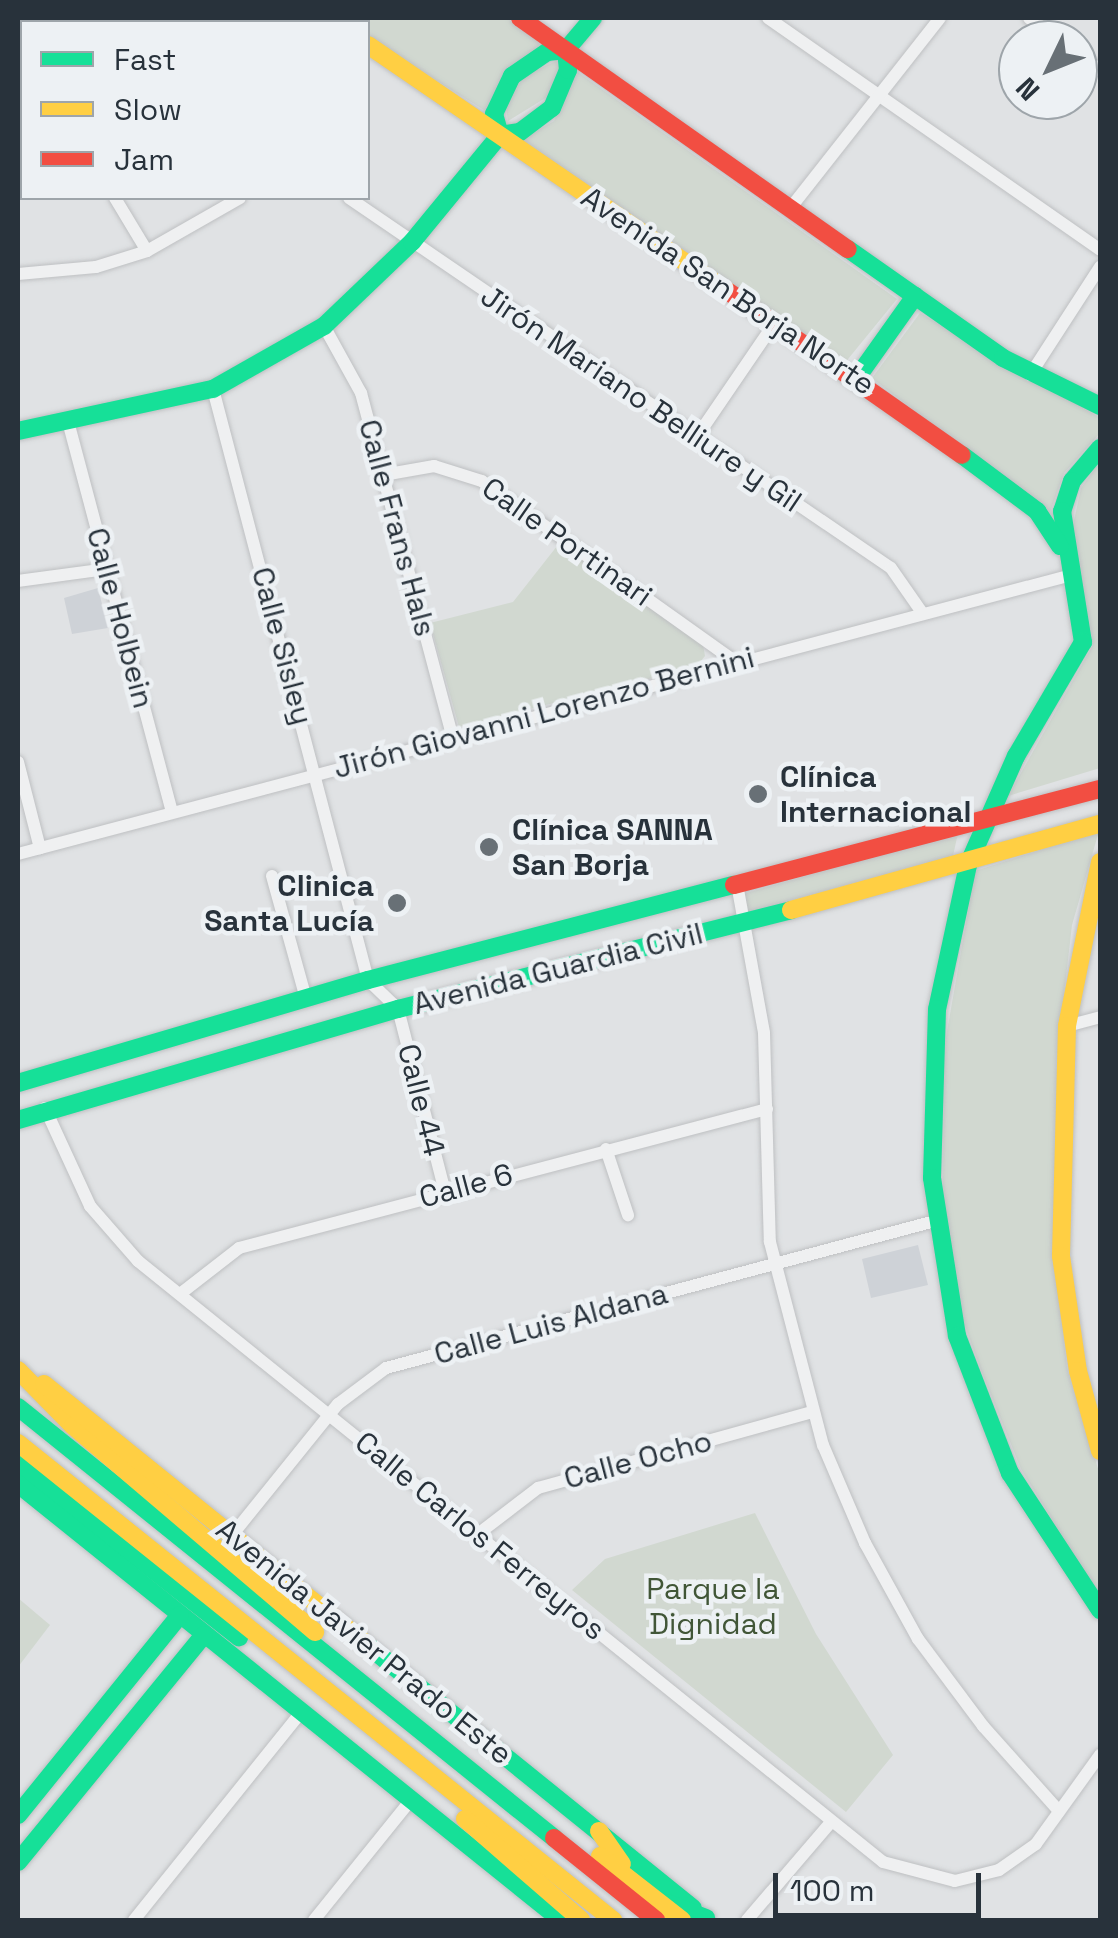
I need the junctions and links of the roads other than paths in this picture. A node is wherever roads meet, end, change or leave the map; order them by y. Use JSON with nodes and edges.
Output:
{"nodes":[{"id":1,"x":520,"y":18,"type":"edge"},
{"id":2,"x":593,"y":18,"type":"edge"},
{"id":3,"x":769,"y":18,"type":"edge"},
{"id":4,"x":940,"y":18,"type":"edge"},
{"id":5,"x":370,"y":46,"type":"edge"},
{"id":6,"x":566,"y":50,"type":"junction"},
{"id":7,"x":878,"y":94,"type":"junction"},
{"id":8,"x":500,"y":135,"type":"junction"},
{"id":9,"x":116,"y":200,"type":"edge"},
{"id":10,"x":237,"y":200,"type":"edge"},
{"id":11,"x":352,"y":200,"type":"edge"},
{"id":12,"x":792,"y":206,"type":"junction"},
{"id":13,"x":412,"y":242,"type":"junction"},
{"id":14,"x":1100,"y":250,"type":"edge"},
{"id":15,"x":148,"y":251,"type":"junction"},
{"id":16,"x":1100,"y":267,"type":"edge"},
{"id":17,"x":18,"y":274,"type":"edge"},
{"id":18,"x":915,"y":296,"type":"junction"},
{"id":19,"x":773,"y":325,"type":"junction"},
{"id":20,"x":324,"y":326,"type":"junction"},
{"id":21,"x":1030,"y":375,"type":"junction"},
{"id":22,"x":856,"y":380,"type":"junction"},
{"id":23,"x":213,"y":390,"type":"junction"},
{"id":24,"x":1100,"y":406,"type":"edge"},
{"id":25,"x":68,"y":424,"type":"junction"},
{"id":26,"x":18,"y":432,"type":"edge"},
{"id":27,"x":696,"y":438,"type":"junction"},
{"id":28,"x":1100,"y":448,"type":"edge"},
{"id":29,"x":383,"y":475,"type":"junction"},
{"id":30,"x":1070,"y":567,"type":"junction"},
{"id":31,"x":107,"y":569,"type":"junction"},
{"id":32,"x":18,"y":582,"type":"edge"},
{"id":33,"x":922,"y":611,"type":"junction"},
{"id":34,"x":737,"y":663,"type":"junction"},
{"id":35,"x":452,"y":736,"type":"junction"},
{"id":36,"x":18,"y":762,"type":"edge"},
{"id":37,"x":315,"y":774,"type":"junction"},
{"id":38,"x":1100,"y":789,"type":"edge"},
{"id":39,"x":172,"y":812,"type":"junction"},
{"id":40,"x":984,"y":820,"type":"junction"},
{"id":41,"x":1100,"y":824,"type":"edge"},
{"id":42,"x":40,"y":848,"type":"junction"},
{"id":43,"x":18,"y":854,"type":"edge"},
{"id":44,"x":1100,"y":862,"type":"edge"},
{"id":45,"x":968,"y":866,"type":"junction"},
{"id":46,"x":272,"y":876,"type":"dead end"},
{"id":47,"x":737,"y":884,"type":"junction"},
{"id":48,"x":747,"y":921,"type":"junction"},
{"id":49,"x":368,"y":980,"type":"junction"},
{"id":50,"x":306,"y":998,"type":"junction"},
{"id":51,"x":398,"y":1009,"type":"junction"},
{"id":52,"x":1100,"y":1016,"type":"edge"},
{"id":53,"x":1067,"y":1026,"type":"junction"},
{"id":54,"x":147,"y":1045,"type":"junction"},
{"id":55,"x":154,"y":1077,"type":"junction"},
{"id":56,"x":18,"y":1083,"type":"edge"},
{"id":57,"x":45,"y":1108,"type":"junction"},
{"id":58,"x":767,"y":1109,"type":"junction"},
{"id":59,"x":18,"y":1120,"type":"edge"},
{"id":60,"x":606,"y":1149,"type":"junction"},
{"id":61,"x":445,"y":1192,"type":"junction"},
{"id":62,"x":628,"y":1215,"type":"dead end"},
{"id":63,"x":935,"y":1221,"type":"junction"},
{"id":64,"x":774,"y":1263,"type":"junction"},
{"id":65,"x":180,"y":1294,"type":"junction"},
{"id":66,"x":18,"y":1367,"type":"edge"},
{"id":67,"x":18,"y":1407,"type":"edge"},
{"id":68,"x":812,"y":1412,"type":"junction"},
{"id":69,"x":330,"y":1414,"type":"junction"},
{"id":70,"x":18,"y":1443,"type":"edge"},
{"id":71,"x":1100,"y":1451,"type":"edge"},
{"id":72,"x":18,"y":1464,"type":"edge"},
{"id":73,"x":18,"y":1484,"type":"edge"},
{"id":74,"x":233,"y":1534,"type":"junction"},
{"id":75,"x":478,"y":1534,"type":"junction"},
{"id":76,"x":1100,"y":1610,"type":"edge"},
{"id":77,"x":180,"y":1615,"type":"junction"},
{"id":78,"x":204,"y":1635,"type":"junction"},
{"id":79,"x":282,"y":1656,"type":"junction"},
{"id":80,"x":361,"y":1683,"type":"junction"},
{"id":81,"x":301,"y":1712,"type":"junction"},
{"id":82,"x":1100,"y":1755,"type":"edge"},
{"id":83,"x":452,"y":1757,"type":"junction"},
{"id":84,"x":412,"y":1761,"type":"junction"},
{"id":85,"x":410,"y":1801,"type":"junction"},
{"id":86,"x":1059,"y":1811,"type":"junction"},
{"id":87,"x":18,"y":1815,"type":"edge"},
{"id":88,"x":831,"y":1822,"type":"junction"},
{"id":89,"x":599,"y":1831,"type":"junction"},
{"id":90,"x":18,"y":1862,"type":"edge"},
{"id":91,"x":636,"y":1883,"type":"junction"},
{"id":92,"x":655,"y":1899,"type":"junction"},
{"id":93,"x":708,"y":1919,"type":"edge"},
{"id":94,"x":134,"y":1920,"type":"edge"},
{"id":95,"x":314,"y":1920,"type":"edge"},
{"id":96,"x":561,"y":1920,"type":"edge"},
{"id":97,"x":581,"y":1920,"type":"edge"},
{"id":98,"x":613,"y":1920,"type":"edge"},
{"id":99,"x":656,"y":1920,"type":"edge"},
{"id":100,"x":682,"y":1920,"type":"edge"},
{"id":101,"x":747,"y":1920,"type":"edge"}],
"edges":[{"from":1,"to":6,"type":"main road"},
{"from":2,"to":6,"type":"main road"},
{"from":3,"to":7,"type":"street"},
{"from":4,"to":7,"type":"street"},
{"from":5,"to":8,"type":"main road","name":"Avenida San Borja Norte"},
{"from":6,"to":8,"type":"main road"},
{"from":6,"to":8,"type":"main road"},
{"from":6,"to":12,"type":"main road"},
{"from":7,"to":12,"type":"street"},
{"from":7,"to":14,"type":"street"},
{"from":8,"to":13,"type":"main road"},
{"from":8,"to":19,"type":"main road","name":"Avenida San Borja Norte"},
{"from":9,"to":15,"type":"street"},
{"from":10,"to":15,"type":"street"},
{"from":11,"to":13,"type":"street","name":"Jirón Mariano Belliure y Gil"},
{"from":12,"to":18,"type":"main road"},
{"from":13,"to":20,"type":"main road"},
{"from":13,"to":27,"type":"street","name":"Jirón Mariano Belliure y Gil"},
{"from":15,"to":17,"type":"street"},
{"from":16,"to":21,"type":"street"},
{"from":18,"to":21,"type":"main road"},
{"from":18,"to":22,"type":"main road"},
{"from":19,"to":22,"type":"main road","name":"Avenida San Borja Norte"},
{"from":19,"to":27,"type":"street"},
{"from":20,"to":23,"type":"main road"},
{"from":20,"to":29,"type":"street","name":"Calle Frans Hals"},
{"from":21,"to":24,"type":"main road"},
{"from":22,"to":30,"type":"main road","name":"Avenida San Borja Norte"},
{"from":23,"to":25,"type":"main road"},
{"from":23,"to":37,"type":"street","name":"Calle Sisley"},
{"from":25,"to":26,"type":"main road"},
{"from":25,"to":31,"type":"street","name":"Calle Holbein"},
{"from":27,"to":33,"type":"street","name":"Jirón Mariano Belliure y Gil"},
{"from":28,"to":30,"type":"main road"},
{"from":29,"to":34,"type":"street","name":"Calle Portinari"},
{"from":29,"to":35,"type":"street","name":"Calle Frans Hals"},
{"from":30,"to":33,"type":"street","name":"Jirón Giovanni Lorenzo Bernini"},
{"from":30,"to":40,"type":"main road"},
{"from":31,"to":32,"type":"street"},
{"from":31,"to":39,"type":"street","name":"Calle Holbein"},
{"from":33,"to":34,"type":"street","name":"Jirón Giovanni Lorenzo Bernini"},
{"from":34,"to":35,"type":"street","name":"Jirón Giovanni Lorenzo Bernini"},
{"from":35,"to":37,"type":"street","name":"Jirón Giovanni Lorenzo Bernini"},
{"from":36,"to":42,"type":"street"},
{"from":37,"to":39,"type":"street","name":"Jirón Giovanni Lorenzo Bernini"},
{"from":37,"to":49,"type":"street","name":"Calle Sisley"},
{"from":38,"to":40,"type":"main road","name":"Avenida Guardia Civil"},
{"from":39,"to":42,"type":"street","name":"Jirón Giovanni Lorenzo Bernini"},
{"from":40,"to":45,"type":"main road"},
{"from":40,"to":47,"type":"main road","name":"Avenida Guardia Civil"},
{"from":41,"to":45,"type":"main road","name":"Avenida Guardia Civil"},
{"from":42,"to":43,"type":"street","name":"Jirón Giovanni Lorenzo Bernini"},
{"from":44,"to":53,"type":"main road"},
{"from":45,"to":48,"type":"main road","name":"Avenida Guardia Civil"},
{"from":45,"to":63,"type":"main road"},
{"from":46,"to":50,"type":"street"},
{"from":47,"to":48,"type":"street"},
{"from":47,"to":49,"type":"main road","name":"Avenida Guardia Civil"},
{"from":48,"to":51,"type":"main road","name":"Avenida Guardia Civil"},
{"from":48,"to":58,"type":"street"},
{"from":49,"to":50,"type":"main road","name":"Avenida Guardia Civil"},
{"from":49,"to":51,"type":"street"},
{"from":50,"to":54,"type":"main road","name":"Avenida Guardia Civil"},
{"from":51,"to":55,"type":"main road","name":"Avenida Guardia Civil"},
{"from":51,"to":61,"type":"street","name":"Calle 44"},
{"from":52,"to":53,"type":"street"},
{"from":53,"to":71,"type":"main road"},
{"from":54,"to":55,"type":"main road"},
{"from":54,"to":56,"type":"main road","name":"Avenida Guardia Civil"},
{"from":55,"to":57,"type":"main road","name":"Avenida Guardia Civil"},
{"from":57,"to":59,"type":"main road","name":"Avenida Guardia Civil"},
{"from":57,"to":65,"type":"street","name":"Calle Carlos Ferreyros"},
{"from":58,"to":60,"type":"street","name":"Calle 6"},
{"from":58,"to":64,"type":"street"},
{"from":60,"to":61,"type":"street","name":"Calle 6"},
{"from":60,"to":62,"type":"street"},
{"from":61,"to":65,"type":"street","name":"Calle 6"},
{"from":63,"to":64,"type":"street","name":"Calle Luis Aldana"},
{"from":63,"to":76,"type":"main road"},
{"from":64,"to":68,"type":"street"},
{"from":64,"to":69,"type":"street","name":"Calle Luis Aldana"},
{"from":65,"to":69,"type":"street","name":"Calle Carlos Ferreyros"},
{"from":66,"to":74,"type":"main road","name":"Avenida Javier Prado Este"},
{"from":66,"to":80,"type":"main road"},
{"from":67,"to":80,"type":"main road","name":"Avenida Javier Prado Este"},
{"from":68,"to":75,"type":"street","name":"Calle Ocho"},
{"from":68,"to":86,"type":"street"},
{"from":69,"to":74,"type":"street","name":"Calle Luis Aldana"},
{"from":69,"to":75,"type":"street","name":"Calle Carlos Ferreyros"},
{"from":70,"to":79,"type":"main road","name":"Avenida Javier Prado Este"},
{"from":72,"to":79,"type":"main road"},
{"from":73,"to":77,"type":"main road"},
{"from":74,"to":89,"type":"main road","name":"Avenida Javier Prado Este"},
{"from":75,"to":88,"type":"street","name":"Calle Carlos Ferreyros"},
{"from":77,"to":78,"type":"main road"},
{"from":77,"to":87,"type":"main road"},
{"from":78,"to":81,"type":"main road"},
{"from":78,"to":90,"type":"main road"},
{"from":79,"to":84,"type":"main road","name":"Avenida Javier Prado Este"},
{"from":80,"to":83,"type":"main road","name":"Avenida Javier Prado Este"},
{"from":81,"to":85,"type":"main road"},
{"from":81,"to":94,"type":"street"},
{"from":82,"to":86,"type":"street"},
{"from":83,"to":91,"type":"main road"},
{"from":83,"to":99,"type":"main road","name":"Avenida Javier Prado Este"},
{"from":84,"to":97,"type":"main road"},
{"from":84,"to":98,"type":"main road","name":"Avenida Javier Prado Este"},
{"from":85,"to":95,"type":"street"},
{"from":85,"to":96,"type":"main road"},
{"from":86,"to":88,"type":"street","name":"Calle Carlos Ferreyros"},
{"from":88,"to":101,"type":"street"},
{"from":89,"to":91,"type":"main road"},
{"from":89,"to":93,"type":"main road","name":"Avenida Javier Prado Este"},
{"from":91,"to":92,"type":"main road"},
{"from":92,"to":93,"type":"main road"},
{"from":92,"to":100,"type":"main road"}]}
